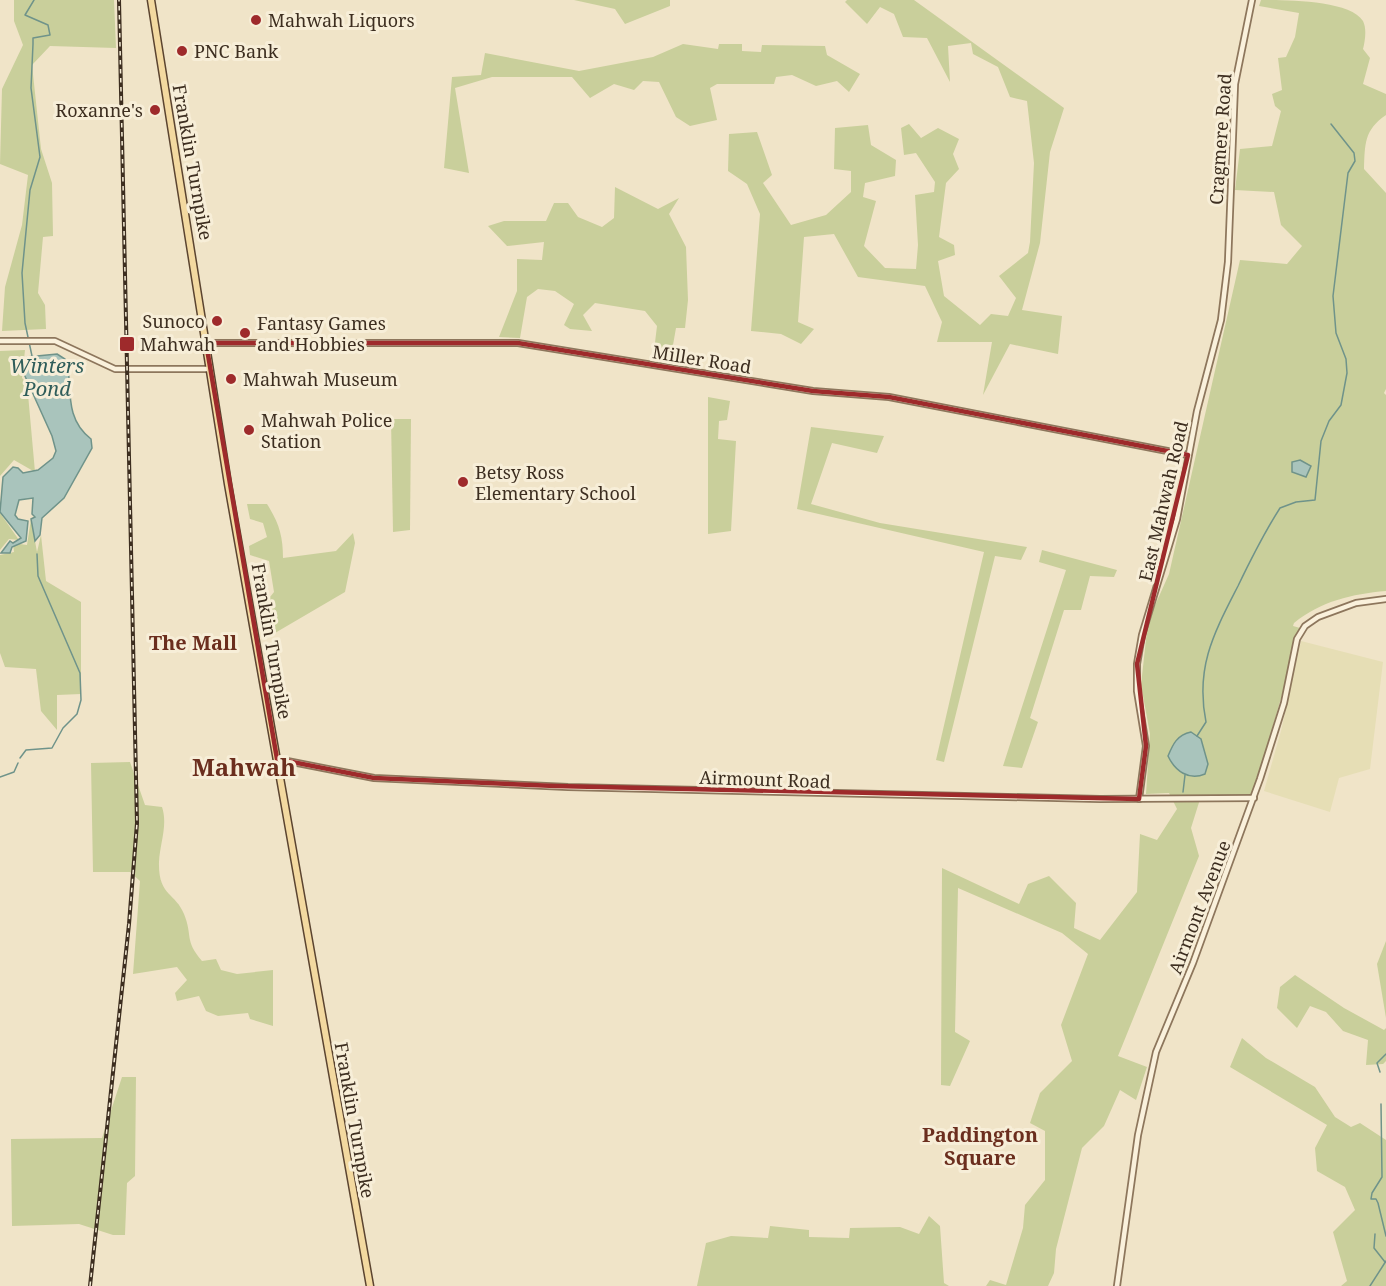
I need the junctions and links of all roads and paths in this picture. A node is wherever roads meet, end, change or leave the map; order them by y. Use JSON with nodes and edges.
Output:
{"nodes":[{"id":1,"x":151,"y":0,"type":"edge"},
{"id":2,"x":1252,"y":0,"type":"edge"},
{"id":3,"x":1227,"y":245,"type":"joint"},
{"id":4,"x":0,"y":341,"type":"edge"},
{"id":5,"x":206,"y":343,"type":"junction"},
{"id":6,"x":210,"y":369,"type":"junction"},
{"id":7,"x":1188,"y":455,"type":"junction"},
{"id":8,"x":1386,"y":598,"type":"edge"},
{"id":9,"x":277,"y":759,"type":"junction"},
{"id":10,"x":1254,"y":798,"type":"junction"},
{"id":11,"x":1139,"y":799,"type":"junction"},
{"id":12,"x":370,"y":1286,"type":"edge"},
{"id":13,"x":1117,"y":1286,"type":"edge"}],
"edges":[{"from":1,"to":5,"type":"main road","name":"Franklin Turnpike"},
{"from":2,"to":3,"type":"street","name":"Cragmere Road"},
{"from":3,"to":7,"type":"street","name":"East Mahwah Road"},
{"from":4,"to":6,"type":"street"},
{"from":5,"to":6,"type":"main road","name":"Franklin Turnpike"},
{"from":5,"to":7,"type":"street","name":"Miller Road"},
{"from":6,"to":9,"type":"main road","name":"Franklin Turnpike"},
{"from":7,"to":11,"type":"street","name":"East Mahwah Road"},
{"from":8,"to":10,"type":"street","name":"Airmont Avenue"},
{"from":9,"to":11,"type":"street","name":"Airmount Road"},
{"from":9,"to":12,"type":"main road","name":"Franklin Turnpike"},
{"from":10,"to":11,"type":"street","name":"Airmount Road"},
{"from":10,"to":13,"type":"street","name":"Airmont Avenue"}]}
